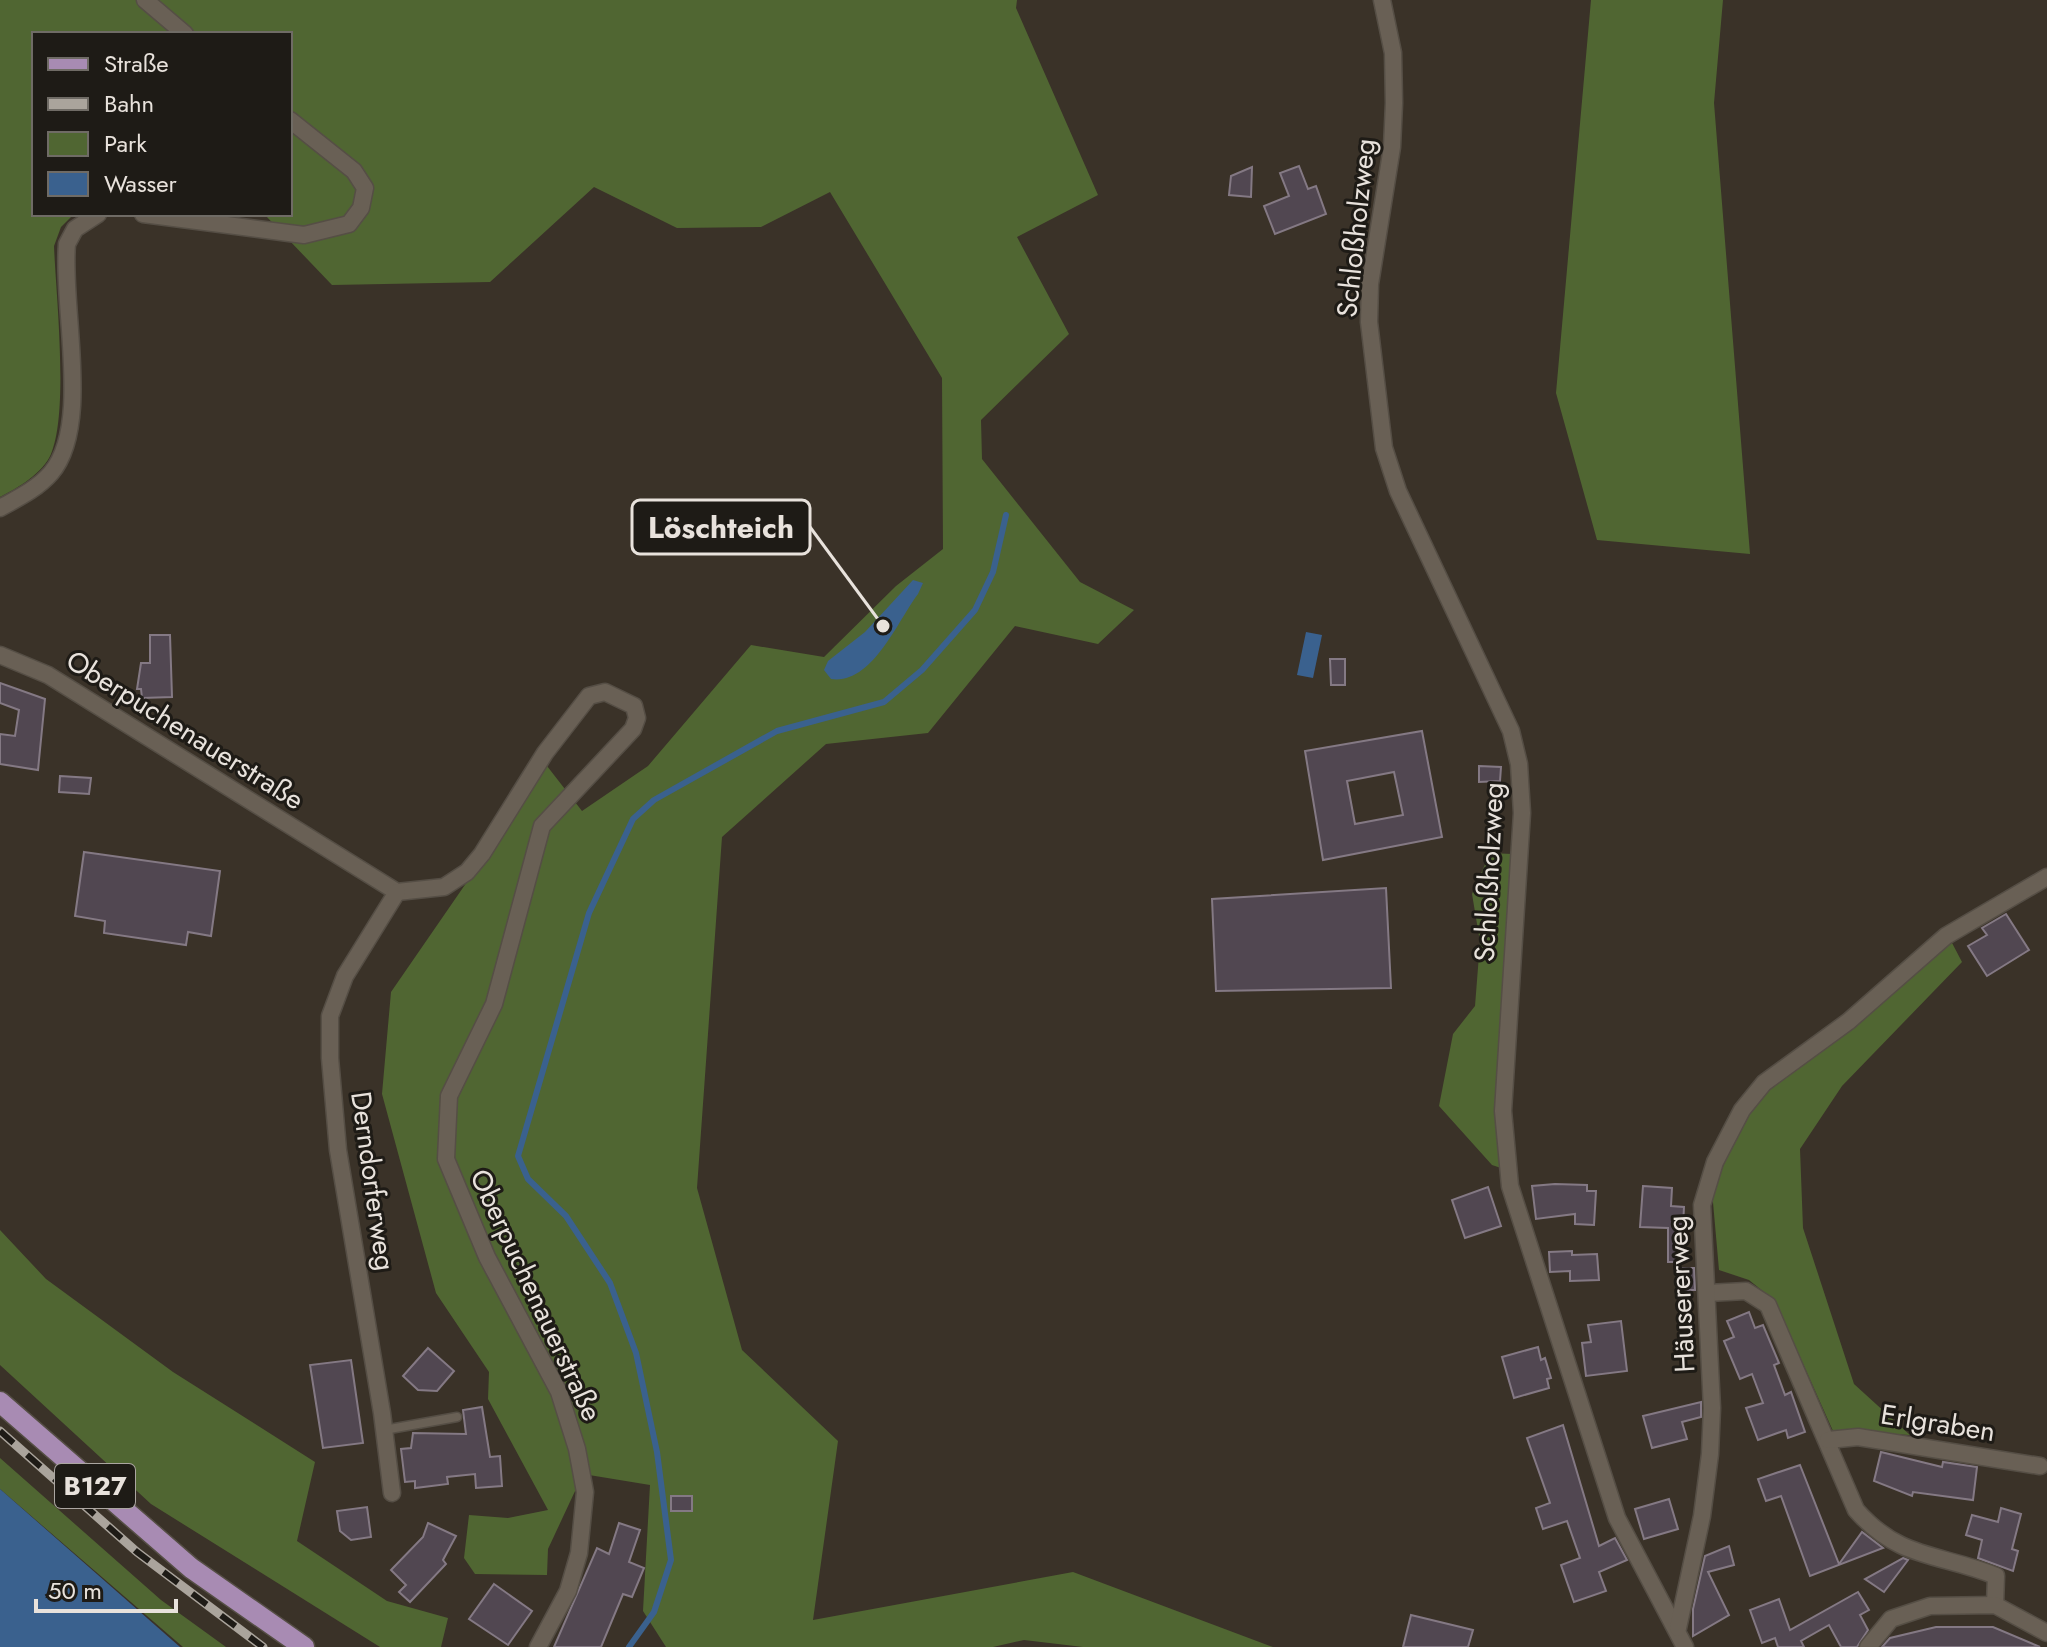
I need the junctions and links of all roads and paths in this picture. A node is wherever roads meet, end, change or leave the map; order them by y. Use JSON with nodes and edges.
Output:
{"nodes":[{"id":1,"x":145,"y":0,"type":"edge"},
{"id":2,"x":1382,"y":0,"type":"edge"},
{"id":3,"x":183,"y":32,"type":"edge"},
{"id":4,"x":292,"y":122,"type":"edge"},
{"id":5,"x":95,"y":216,"type":"edge"},
{"id":6,"x":158,"y":216,"type":"edge"},
{"id":7,"x":0,"y":508,"type":"edge"},
{"id":8,"x":0,"y":655,"type":"edge"},
{"id":9,"x":2047,"y":877,"type":"edge"},
{"id":10,"x":397,"y":892,"type":"junction"},
{"id":11,"x":1708,"y":1293,"type":"junction"},
{"id":12,"x":0,"y":1402,"type":"edge"},
{"id":13,"x":457,"y":1417,"type":"dead end"},
{"id":14,"x":384,"y":1430,"type":"junction"},
{"id":15,"x":1828,"y":1440,"type":"junction"},
{"id":16,"x":2040,"y":1466,"type":"dead end"},
{"id":17,"x":392,"y":1493,"type":"dead end"},
{"id":18,"x":1995,"y":1605,"type":"junction"},
{"id":19,"x":1678,"y":1628,"type":"junction"},
{"id":20,"x":2047,"y":1633,"type":"edge"},
{"id":21,"x":304,"y":1647,"type":"edge"},
{"id":22,"x":538,"y":1647,"type":"edge"},
{"id":23,"x":1685,"y":1647,"type":"edge"},
{"id":24,"x":1868,"y":1647,"type":"edge"}],
"edges":[{"from":1,"to":3,"type":"street"},
{"from":2,"to":19,"type":"street","name":"Schloßholzweg"},
{"from":4,"to":6,"type":"street"},
{"from":5,"to":7,"type":"street"},
{"from":8,"to":10,"type":"street","name":"Oberpuchenauerstraße"},
{"from":9,"to":11,"type":"street","name":"Häusererweg"},
{"from":10,"to":14,"type":"street","name":"Derndorferweg"},
{"from":10,"to":22,"type":"street","name":"Oberpuchenauerstraße"},
{"from":11,"to":15,"type":"street"},
{"from":11,"to":19,"type":"street","name":"Häusererweg"},
{"from":12,"to":21,"type":"main road","number":"B127"},
{"from":13,"to":14,"type":"lane"},
{"from":14,"to":17,"type":"street","name":"Derndorferweg"},
{"from":15,"to":16,"type":"street","name":"Erlgraben"},
{"from":15,"to":18,"type":"street"},
{"from":18,"to":20,"type":"street"},
{"from":18,"to":24,"type":"street"},
{"from":19,"to":23,"type":"street","name":"Schloßholzweg"}]}
